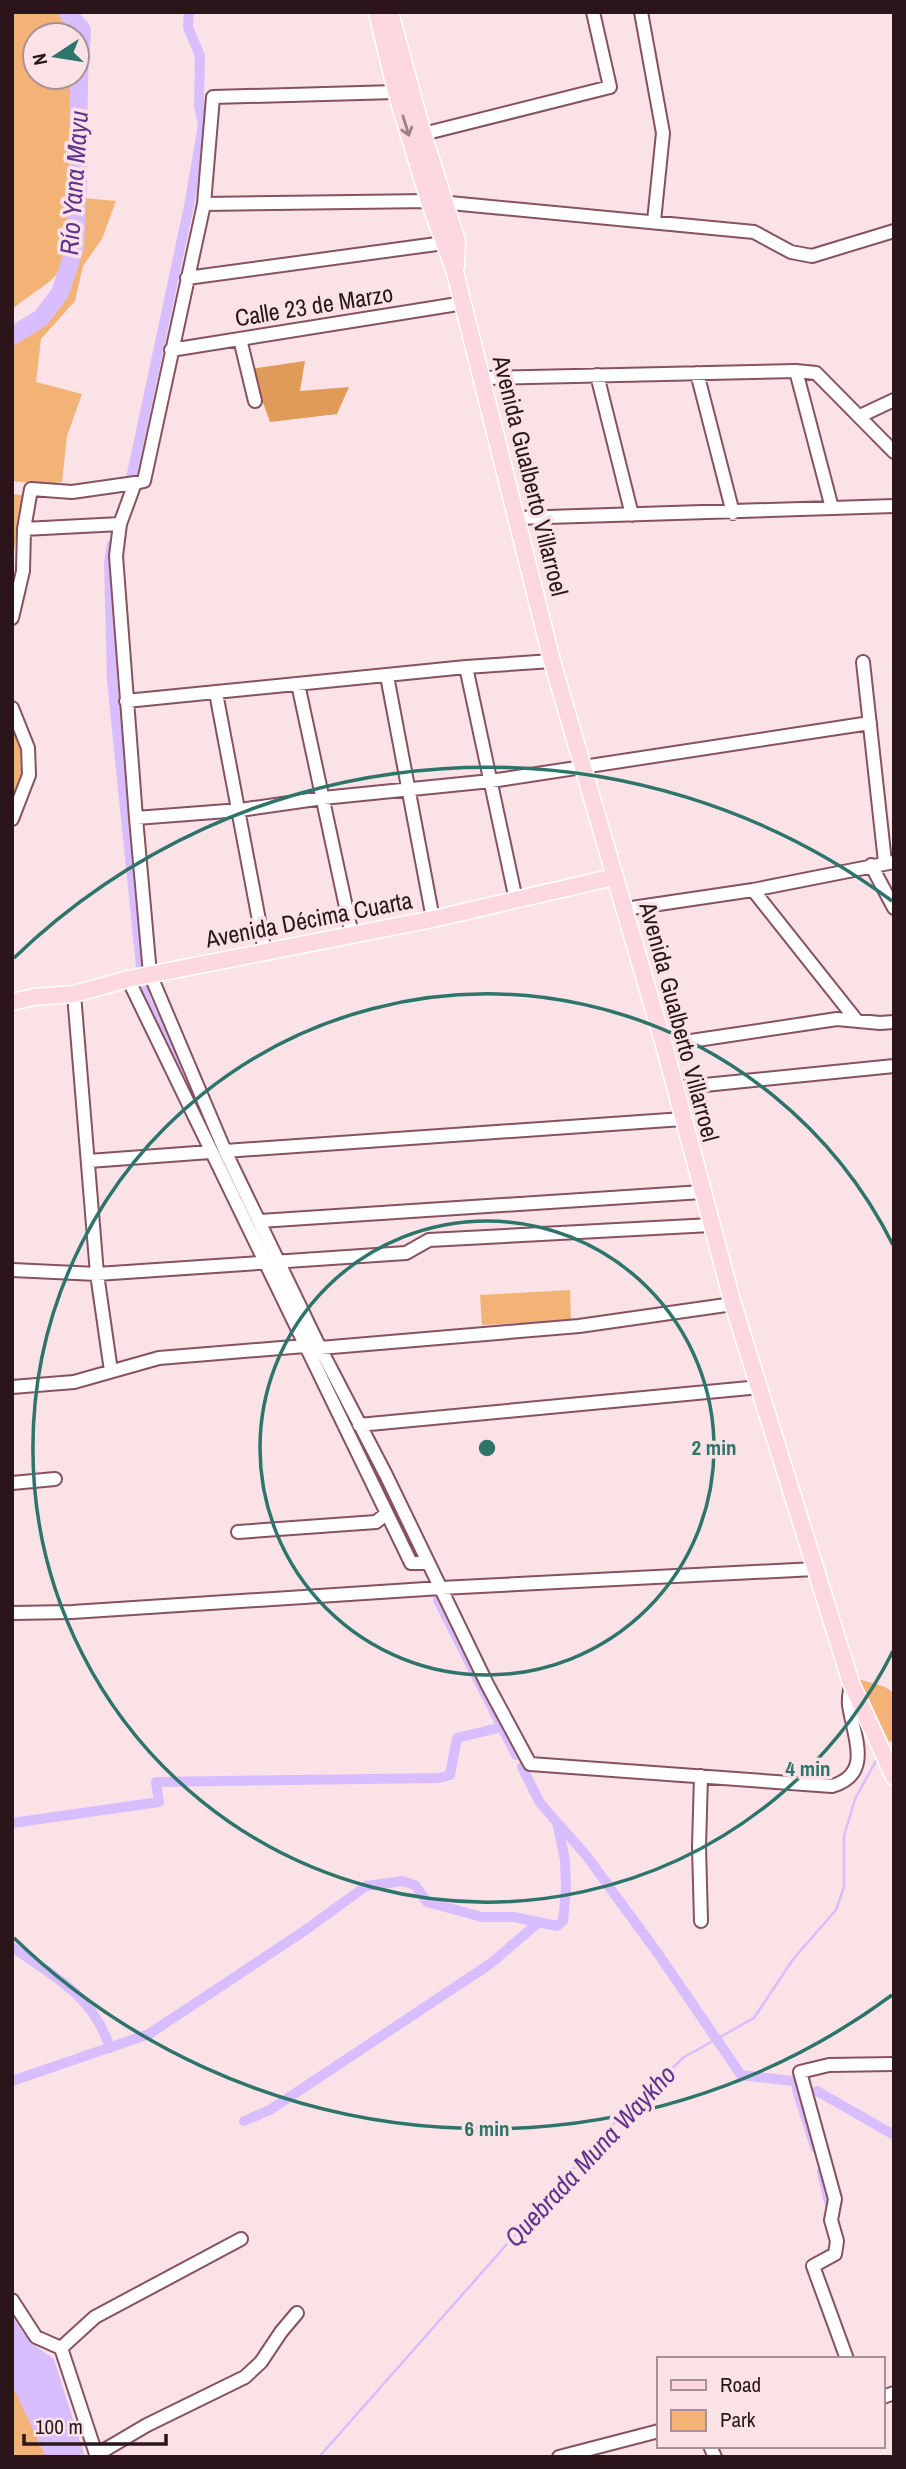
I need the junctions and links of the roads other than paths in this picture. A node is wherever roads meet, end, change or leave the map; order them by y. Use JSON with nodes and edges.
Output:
{"nodes":[{"id":1,"x":377,"y":12,"type":"edge"},
{"id":2,"x":390,"y":12,"type":"edge"},
{"id":3,"x":593,"y":12,"type":"edge"},
{"id":4,"x":641,"y":12,"type":"edge"},
{"id":5,"x":396,"y":92,"type":"junction"},
{"id":6,"x":423,"y":134,"type":"junction"},
{"id":7,"x":429,"y":201,"type":"junction"},
{"id":8,"x":204,"y":204,"type":"junction"},
{"id":9,"x":446,"y":204,"type":"junction"},
{"id":10,"x":654,"y":222,"type":"junction"},
{"id":11,"x":894,"y":231,"type":"edge"},
{"id":12,"x":444,"y":243,"type":"junction"},
{"id":13,"x":456,"y":272,"type":"junction"},
{"id":14,"x":187,"y":278,"type":"junction"},
{"id":15,"x":464,"y":303,"type":"junction"},
{"id":16,"x":240,"y":339,"type":"junction"},
{"id":17,"x":171,"y":350,"type":"junction"},
{"id":18,"x":796,"y":371,"type":"junction"},
{"id":19,"x":697,"y":373,"type":"junction"},
{"id":20,"x":597,"y":375,"type":"junction"},
{"id":21,"x":483,"y":378,"type":"junction"},
{"id":22,"x":894,"y":400,"type":"edge"},
{"id":23,"x":255,"y":401,"type":"dead end"},
{"id":24,"x":860,"y":416,"type":"junction"},
{"id":25,"x":894,"y":452,"type":"edge"},
{"id":26,"x":135,"y":483,"type":"junction"},
{"id":27,"x":894,"y":506,"type":"edge"},
{"id":28,"x":832,"y":508,"type":"junction"},
{"id":29,"x":733,"y":513,"type":"junction"},
{"id":30,"x":632,"y":515,"type":"junction"},
{"id":31,"x":516,"y":518,"type":"junction"},
{"id":32,"x":120,"y":524,"type":"junction"},
{"id":33,"x":24,"y":530,"type":"junction"},
{"id":34,"x":12,"y":618,"type":"edge"},
{"id":35,"x":552,"y":661,"type":"junction"},
{"id":36,"x":863,"y":663,"type":"dead end"},
{"id":37,"x":466,"y":667,"type":"junction"},
{"id":38,"x":387,"y":676,"type":"junction"},
{"id":39,"x":298,"y":684,"type":"junction"},
{"id":40,"x":216,"y":693,"type":"junction"},
{"id":41,"x":126,"y":701,"type":"junction"},
{"id":42,"x":12,"y":708,"type":"edge"},
{"id":43,"x":870,"y":723,"type":"junction"},
{"id":44,"x":583,"y":769,"type":"junction"},
{"id":45,"x":491,"y":782,"type":"junction"},
{"id":46,"x":408,"y":789,"type":"junction"},
{"id":47,"x":323,"y":798,"type":"junction"},
{"id":48,"x":240,"y":810,"type":"junction"},
{"id":49,"x":135,"y":818,"type":"junction"},
{"id":50,"x":12,"y":819,"type":"edge"},
{"id":51,"x":889,"y":862,"type":"edge"},
{"id":52,"x":871,"y":865,"type":"junction"},
{"id":53,"x":614,"y":877,"type":"junction"},
{"id":54,"x":753,"y":890,"type":"junction"},
{"id":55,"x":516,"y":900,"type":"junction"},
{"id":56,"x":625,"y":908,"type":"junction"},
{"id":57,"x":894,"y":908,"type":"edge"},
{"id":58,"x":433,"y":919,"type":"junction"},
{"id":59,"x":352,"y":934,"type":"junction"},
{"id":60,"x":265,"y":952,"type":"junction"},
{"id":61,"x":150,"y":974,"type":"junction"},
{"id":62,"x":128,"y":979,"type":"junction"},
{"id":63,"x":74,"y":994,"type":"junction"},
{"id":64,"x":12,"y":1002,"type":"edge"},
{"id":65,"x":857,"y":1021,"type":"junction"},
{"id":66,"x":894,"y":1022,"type":"edge"},
{"id":67,"x":664,"y":1045,"type":"junction"},
{"id":68,"x":894,"y":1066,"type":"edge"},
{"id":69,"x":674,"y":1088,"type":"junction"},
{"id":70,"x":682,"y":1119,"type":"junction"},
{"id":71,"x":225,"y":1151,"type":"junction"},
{"id":72,"x":210,"y":1152,"type":"junction"},
{"id":73,"x":89,"y":1161,"type":"junction"},
{"id":74,"x":702,"y":1192,"type":"junction"},
{"id":75,"x":260,"y":1221,"type":"junction"},
{"id":76,"x":711,"y":1225,"type":"junction"},
{"id":77,"x":279,"y":1260,"type":"junction"},
{"id":78,"x":265,"y":1261,"type":"junction"},
{"id":79,"x":12,"y":1270,"type":"edge"},
{"id":80,"x":97,"y":1274,"type":"junction"},
{"id":81,"x":733,"y":1304,"type":"junction"},
{"id":82,"x":305,"y":1346,"type":"junction"},
{"id":83,"x":320,"y":1348,"type":"junction"},
{"id":84,"x":111,"y":1371,"type":"junction"},
{"id":85,"x":12,"y":1387,"type":"edge"},
{"id":86,"x":760,"y":1387,"type":"junction"},
{"id":87,"x":359,"y":1425,"type":"junction"},
{"id":88,"x":55,"y":1479,"type":"dead end"},
{"id":89,"x":12,"y":1483,"type":"edge"},
{"id":90,"x":386,"y":1514,"type":"junction"},
{"id":91,"x":238,"y":1532,"type":"dead end"},
{"id":92,"x":428,"y":1563,"type":"junction"},
{"id":93,"x":816,"y":1569,"type":"junction"},
{"id":94,"x":441,"y":1588,"type":"junction"},
{"id":95,"x":12,"y":1613,"type":"edge"},
{"id":96,"x":850,"y":1683,"type":"junction"},
{"id":97,"x":893,"y":1775,"type":"edge"},
{"id":98,"x":701,"y":1776,"type":"junction"},
{"id":99,"x":701,"y":1921,"type":"dead end"},
{"id":100,"x":894,"y":2064,"type":"edge"},
{"id":101,"x":241,"y":2239,"type":"dead end"},
{"id":102,"x":12,"y":2300,"type":"edge"},
{"id":103,"x":297,"y":2313,"type":"dead end"},
{"id":104,"x":61,"y":2348,"type":"junction"},
{"id":105,"x":846,"y":2357,"type":"edge"},
{"id":106,"x":657,"y":2432,"type":"edge"},
{"id":107,"x":96,"y":2456,"type":"edge"},
{"id":108,"x":559,"y":2457,"type":"edge"}],
"edges":[{"from":1,"to":5,"type":"main road","name":"Avenida Gualberto Villarroel"},
{"from":2,"to":6,"type":"main road","name":"Avenida Gualberto Villarroel"},
{"from":3,"to":6,"type":"street"},
{"from":4,"to":10,"type":"street"},
{"from":5,"to":7,"type":"main road","name":"Avenida Gualberto Villarroel","one_way":true},
{"from":5,"to":8,"type":"street"},
{"from":6,"to":9,"type":"main road","name":"Avenida Gualberto Villarroel"},
{"from":7,"to":8,"type":"street"},
{"from":7,"to":9,"type":"street"},
{"from":7,"to":12,"type":"main road","name":"Avenida Gualberto Villarroel"},
{"from":8,"to":14,"type":"street"},
{"from":9,"to":10,"type":"street"},
{"from":9,"to":13,"type":"main road","name":"Avenida Gualberto Villarroel"},
{"from":10,"to":11,"type":"street"},
{"from":12,"to":13,"type":"main road","name":"Avenida Gualberto Villarroel"},
{"from":12,"to":14,"type":"street"},
{"from":13,"to":15,"type":"main road","name":"Avenida Gualberto Villarroel"},
{"from":14,"to":17,"type":"street"},
{"from":15,"to":16,"type":"street","name":"Calle 23 de Marzo"},
{"from":15,"to":21,"type":"main road","name":"Avenida Gualberto Villarroel"},
{"from":16,"to":17,"type":"street","name":"Calle 23 de Marzo"},
{"from":16,"to":23,"type":"street"},
{"from":17,"to":26,"type":"street"},
{"from":18,"to":19,"type":"street"},
{"from":18,"to":24,"type":"street"},
{"from":18,"to":28,"type":"street"},
{"from":19,"to":20,"type":"street"},
{"from":19,"to":29,"type":"street"},
{"from":20,"to":21,"type":"street"},
{"from":20,"to":30,"type":"street"},
{"from":21,"to":31,"type":"main road","name":"Avenida Gualberto Villarroel"},
{"from":22,"to":24,"type":"street"},
{"from":24,"to":25,"type":"street"},
{"from":26,"to":32,"type":"street"},
{"from":26,"to":33,"type":"street"},
{"from":27,"to":28,"type":"street"},
{"from":28,"to":29,"type":"street"},
{"from":29,"to":30,"type":"street"},
{"from":30,"to":31,"type":"street"},
{"from":31,"to":35,"type":"main road","name":"Avenida Gualberto Villarroel"},
{"from":32,"to":33,"type":"street"},
{"from":32,"to":41,"type":"street"},
{"from":33,"to":34,"type":"street"},
{"from":35,"to":37,"type":"street"},
{"from":35,"to":44,"type":"main road","name":"Avenida Gualberto Villarroel"},
{"from":36,"to":43,"type":"street"},
{"from":37,"to":38,"type":"street"},
{"from":37,"to":45,"type":"street"},
{"from":38,"to":39,"type":"street"},
{"from":38,"to":46,"type":"street"},
{"from":39,"to":40,"type":"street"},
{"from":39,"to":47,"type":"street"},
{"from":40,"to":41,"type":"street"},
{"from":40,"to":48,"type":"street"},
{"from":41,"to":49,"type":"street"},
{"from":42,"to":50,"type":"street"},
{"from":43,"to":44,"type":"street"},
{"from":43,"to":51,"type":"street"},
{"from":44,"to":45,"type":"street"},
{"from":44,"to":53,"type":"main road","name":"Avenida Gualberto Villarroel"},
{"from":45,"to":46,"type":"street"},
{"from":45,"to":55,"type":"street"},
{"from":46,"to":47,"type":"street"},
{"from":46,"to":58,"type":"street"},
{"from":47,"to":48,"type":"street"},
{"from":47,"to":59,"type":"street"},
{"from":48,"to":49,"type":"street"},
{"from":48,"to":60,"type":"street"},
{"from":49,"to":61,"type":"street"},
{"from":51,"to":52,"type":"street"},
{"from":52,"to":54,"type":"street"},
{"from":52,"to":57,"type":"street"},
{"from":53,"to":55,"type":"main road","name":"Avenida Décima Cuarta"},
{"from":53,"to":56,"type":"main road","name":"Avenida Gualberto Villarroel"},
{"from":54,"to":56,"type":"street"},
{"from":54,"to":65,"type":"street"},
{"from":55,"to":58,"type":"main road","name":"Avenida Décima Cuarta"},
{"from":56,"to":67,"type":"main road","name":"Avenida Gualberto Villarroel"},
{"from":58,"to":59,"type":"main road","name":"Avenida Décima Cuarta"},
{"from":59,"to":60,"type":"main road","name":"Avenida Décima Cuarta"},
{"from":60,"to":61,"type":"main road","name":"Avenida Décima Cuarta"},
{"from":61,"to":62,"type":"main road","name":"Avenida Décima Cuarta"},
{"from":61,"to":71,"type":"street"},
{"from":62,"to":63,"type":"main road","name":"Avenida Décima Cuarta"},
{"from":62,"to":72,"type":"street"},
{"from":63,"to":64,"type":"main road","name":"Avenida Décima Cuarta"},
{"from":63,"to":73,"type":"street"},
{"from":65,"to":66,"type":"street"},
{"from":65,"to":67,"type":"street"},
{"from":67,"to":69,"type":"main road","name":"Avenida Gualberto Villarroel"},
{"from":68,"to":69,"type":"street"},
{"from":69,"to":70,"type":"main road","name":"Avenida Gualberto Villarroel"},
{"from":70,"to":71,"type":"street"},
{"from":70,"to":74,"type":"main road","name":"Avenida Gualberto Villarroel"},
{"from":71,"to":75,"type":"street"},
{"from":72,"to":73,"type":"street"},
{"from":72,"to":78,"type":"street"},
{"from":73,"to":80,"type":"street"},
{"from":74,"to":75,"type":"street"},
{"from":74,"to":76,"type":"main road","name":"Avenida Gualberto Villarroel"},
{"from":75,"to":77,"type":"street"},
{"from":76,"to":77,"type":"street"},
{"from":76,"to":81,"type":"main road","name":"Avenida Gualberto Villarroel"},
{"from":77,"to":78,"type":"street"},
{"from":77,"to":83,"type":"street"},
{"from":78,"to":80,"type":"street"},
{"from":78,"to":82,"type":"street"},
{"from":79,"to":80,"type":"street"},
{"from":80,"to":84,"type":"street"},
{"from":81,"to":83,"type":"street"},
{"from":81,"to":86,"type":"main road","name":"Avenida Gualberto Villarroel"},
{"from":82,"to":83,"type":"street"},
{"from":82,"to":84,"type":"street"},
{"from":82,"to":90,"type":"street"},
{"from":83,"to":87,"type":"street"},
{"from":84,"to":85,"type":"street"},
{"from":86,"to":87,"type":"street"},
{"from":86,"to":93,"type":"main road","name":"Avenida Gualberto Villarroel"},
{"from":87,"to":92,"type":"street"},
{"from":88,"to":89,"type":"street"},
{"from":90,"to":91,"type":"street"},
{"from":90,"to":92,"type":"street"},
{"from":92,"to":94,"type":"street"},
{"from":93,"to":94,"type":"street"},
{"from":93,"to":96,"type":"main road","name":"Avenida Gualberto Villarroel"},
{"from":94,"to":95,"type":"street"},
{"from":94,"to":98,"type":"street"},
{"from":96,"to":97,"type":"main road","name":"Avenida Gualberto Villarroel"},
{"from":96,"to":98,"type":"street"},
{"from":98,"to":99,"type":"street"},
{"from":100,"to":105,"type":"street"},
{"from":101,"to":104,"type":"street"},
{"from":102,"to":104,"type":"street"},
{"from":103,"to":107,"type":"street"},
{"from":104,"to":107,"type":"street"},
{"from":106,"to":108,"type":"street"}]}
